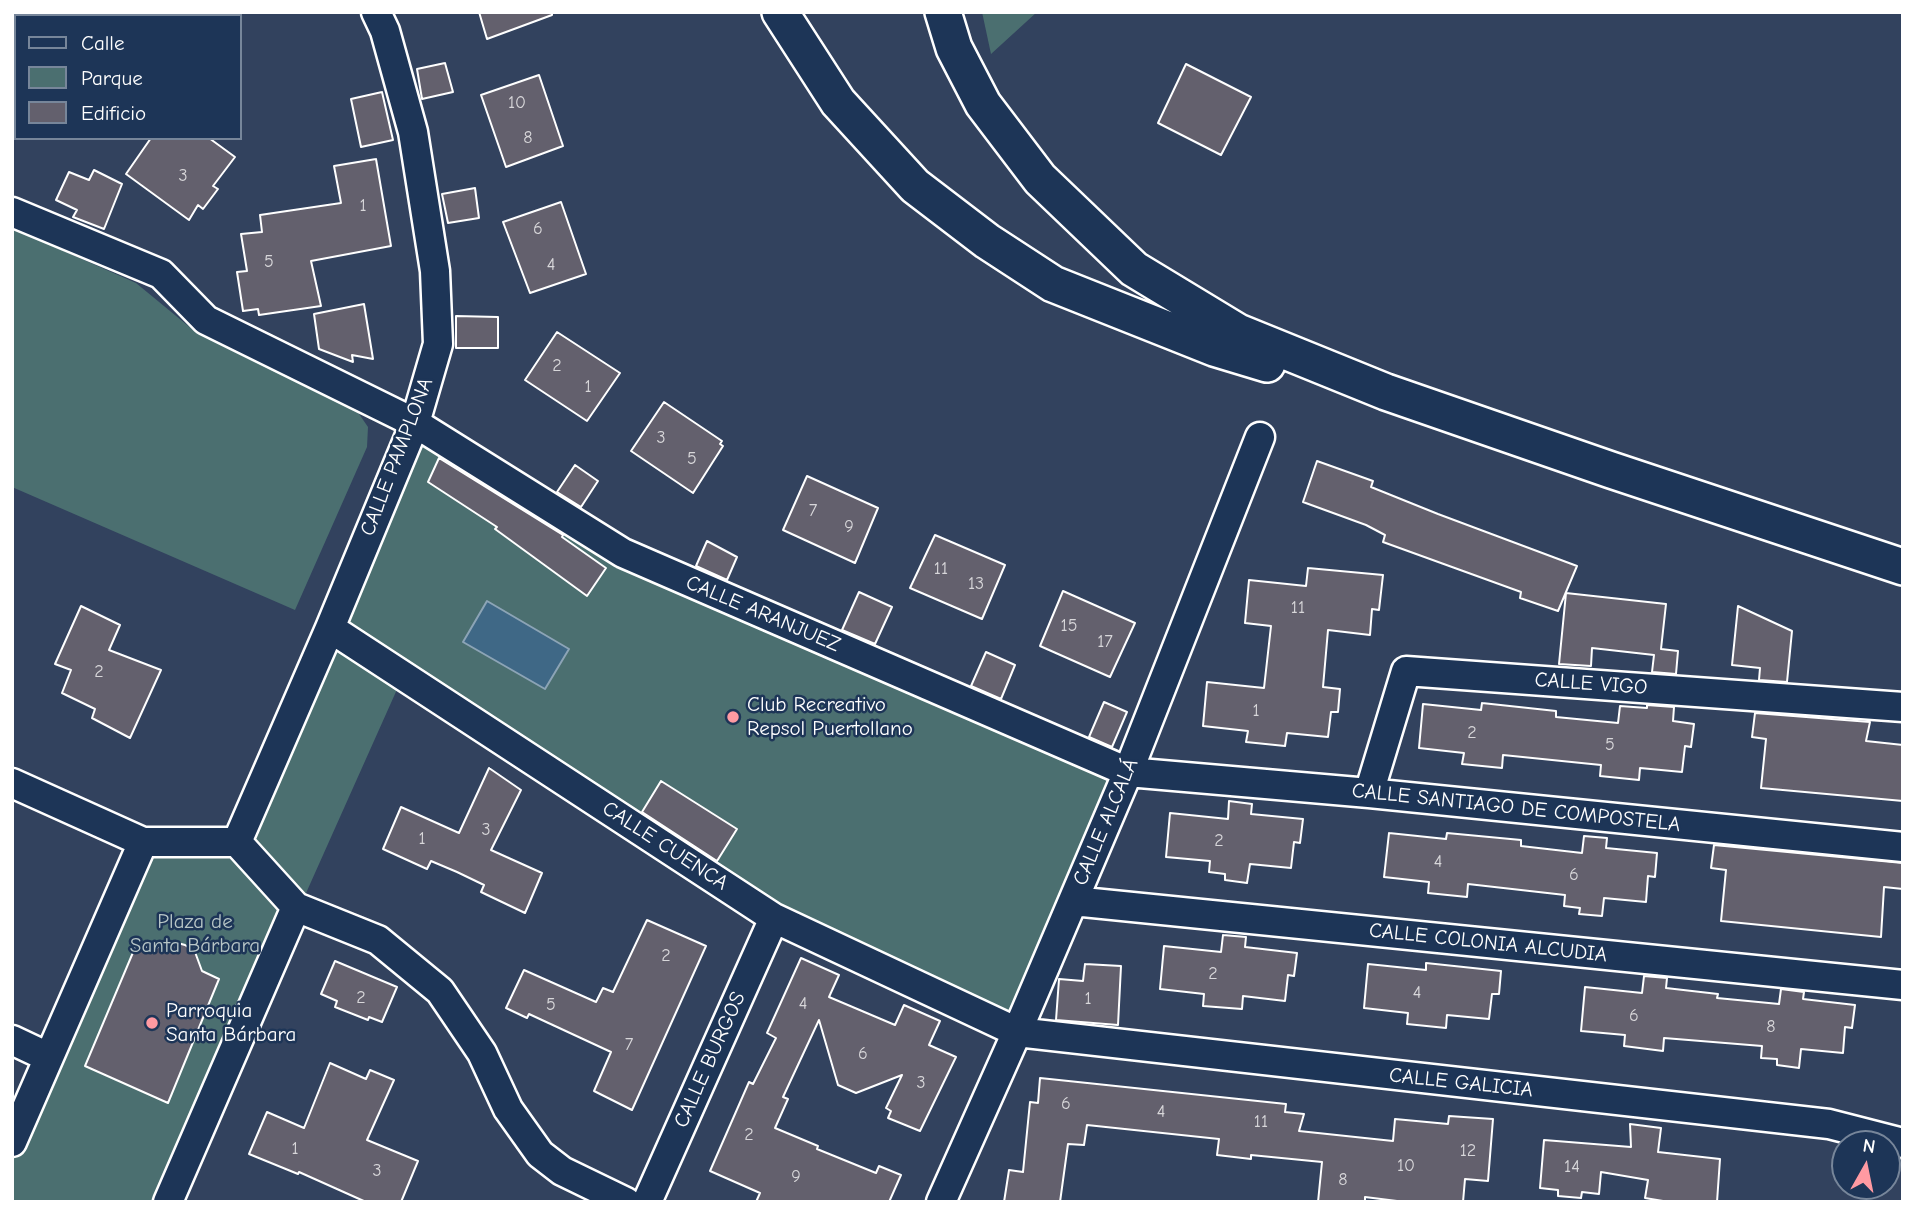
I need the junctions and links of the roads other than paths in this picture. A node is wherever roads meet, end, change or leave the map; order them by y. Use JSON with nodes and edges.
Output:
{"nodes":[{"id":1,"x":376,"y":12,"type":"edge"},
{"id":2,"x":780,"y":12,"type":"edge"},
{"id":3,"x":943,"y":12,"type":"edge"},
{"id":4,"x":12,"y":212,"type":"edge"},
{"id":5,"x":1386,"y":391,"type":"junction"},
{"id":6,"x":415,"y":423,"type":"junction"},
{"id":7,"x":1259,"y":437,"type":"dead end"},
{"id":8,"x":1903,"y":567,"type":"edge"},
{"id":9,"x":330,"y":628,"type":"junction"},
{"id":10,"x":1903,"y":706,"type":"edge"},
{"id":11,"x":1128,"y":772,"type":"junction"},
{"id":12,"x":12,"y":783,"type":"edge"},
{"id":13,"x":1369,"y":793,"type":"junction"},
{"id":14,"x":143,"y":842,"type":"junction"},
{"id":15,"x":237,"y":842,"type":"junction"},
{"id":16,"x":1903,"y":847,"type":"edge"},
{"id":17,"x":1073,"y":901,"type":"junction"},
{"id":18,"x":296,"y":908,"type":"junction"},
{"id":19,"x":774,"y":918,"type":"junction"},
{"id":20,"x":1903,"y":985,"type":"edge"},
{"id":21,"x":1017,"y":1032,"type":"junction"},
{"id":22,"x":12,"y":1040,"type":"edge"},
{"id":23,"x":48,"y":1057,"type":"junction"},
{"id":24,"x":12,"y":1142,"type":"edge"},
{"id":25,"x":1903,"y":1143,"type":"edge"},
{"id":26,"x":168,"y":1202,"type":"edge"},
{"id":27,"x":626,"y":1202,"type":"edge"},
{"id":28,"x":646,"y":1202,"type":"edge"},
{"id":29,"x":941,"y":1202,"type":"edge"}],
"edges":[{"from":1,"to":6,"type":"street","name":"CALLE PAMPLONA"},
{"from":2,"to":5,"type":"street"},
{"from":3,"to":5,"type":"street"},
{"from":4,"to":6,"type":"street","name":"CALLE ARANJUEZ"},
{"from":5,"to":8,"type":"street"},
{"from":6,"to":9,"type":"street","name":"CALLE PAMPLONA"},
{"from":6,"to":11,"type":"street","name":"CALLE ARANJUEZ"},
{"from":7,"to":11,"type":"street","name":"CALLE ALCALÁ"},
{"from":9,"to":15,"type":"street","name":"CALLE PAMPLONA"},
{"from":9,"to":19,"type":"street","name":"CALLE CUENCA"},
{"from":10,"to":13,"type":"street","name":"CALLE VIGO"},
{"from":11,"to":13,"type":"street","name":"CALLE SANTIAGO DE COMPOSTELA"},
{"from":11,"to":17,"type":"street","name":"CALLE ALCALÁ"},
{"from":12,"to":14,"type":"street"},
{"from":13,"to":16,"type":"street","name":"CALLE SANTIAGO DE COMPOSTELA"},
{"from":14,"to":15,"type":"street"},
{"from":14,"to":23,"type":"street"},
{"from":15,"to":18,"type":"street"},
{"from":17,"to":20,"type":"street","name":"CALLE COLONIA ALCUDIA"},
{"from":17,"to":21,"type":"street","name":"CALLE ALCALÁ"},
{"from":18,"to":26,"type":"street"},
{"from":18,"to":27,"type":"street"},
{"from":19,"to":21,"type":"street","name":"CALLE CUENCA"},
{"from":19,"to":28,"type":"street","name":"CALLE BURGOS"},
{"from":21,"to":25,"type":"street","name":"CALLE GALICIA"},
{"from":21,"to":29,"type":"street","name":"CALLE ALCALÁ"},
{"from":22,"to":23,"type":"street"},
{"from":23,"to":24,"type":"street"}]}
